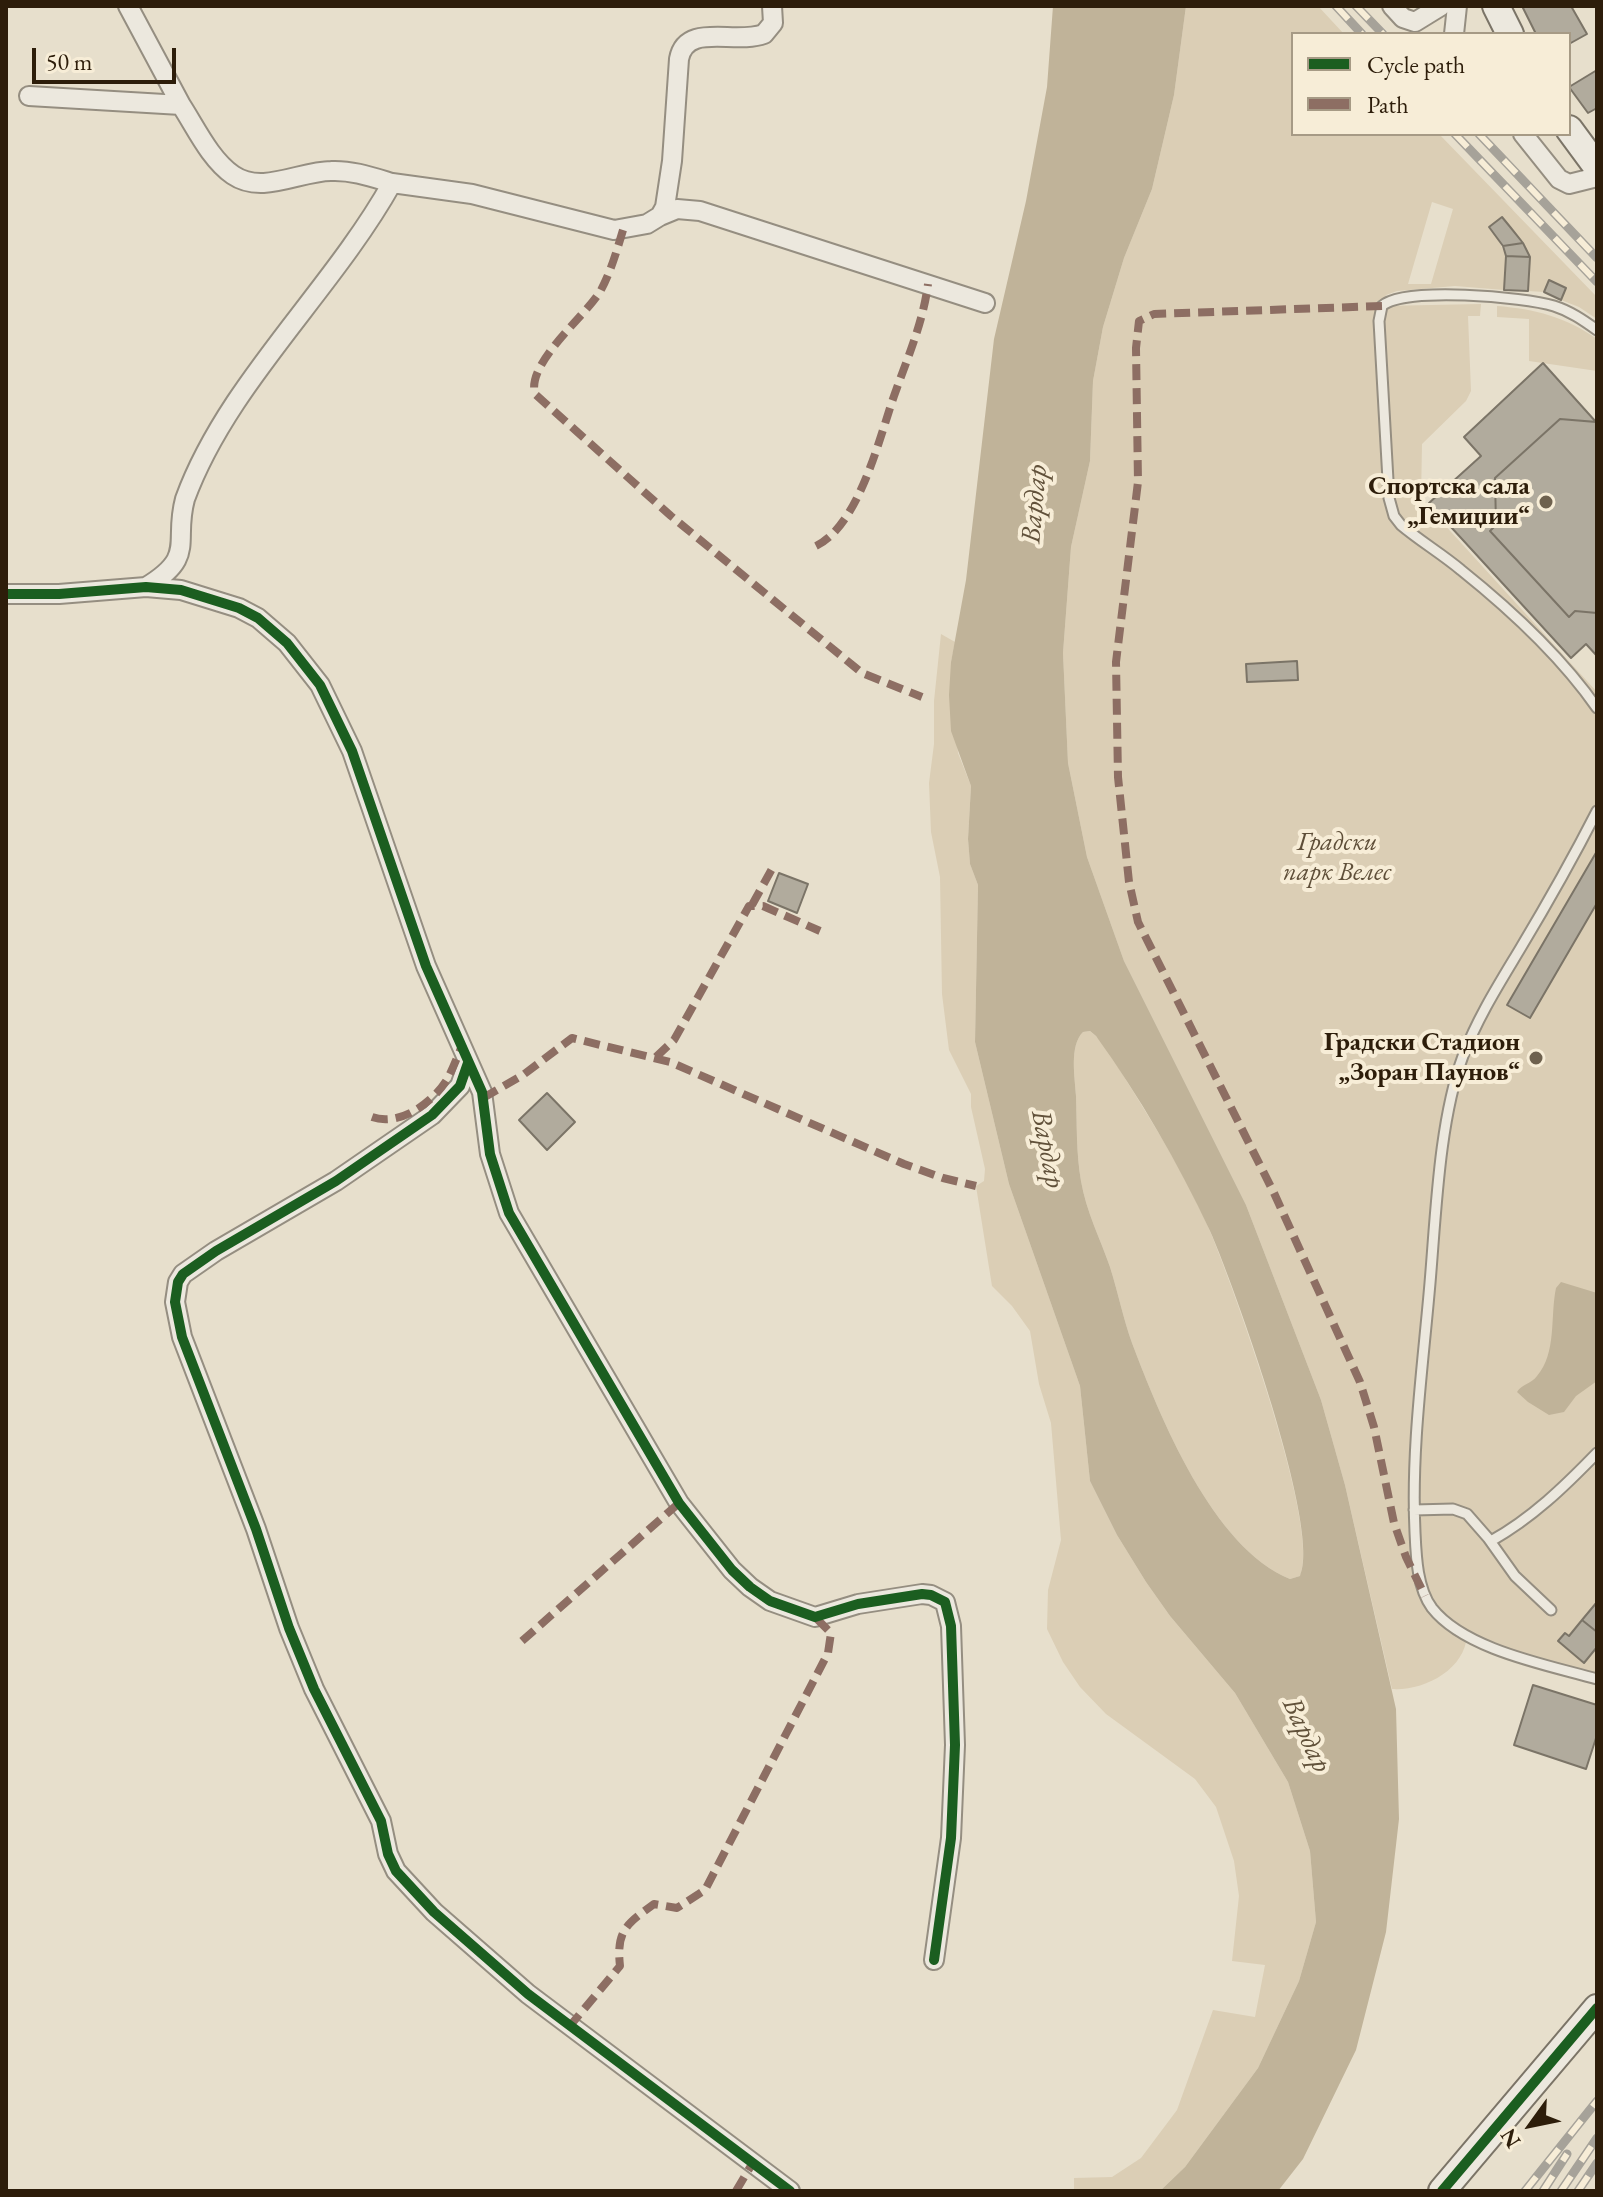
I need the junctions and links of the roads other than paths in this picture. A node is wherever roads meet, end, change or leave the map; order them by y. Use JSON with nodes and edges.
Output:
{"nodes":[{"id":1,"x":128,"y":6,"type":"edge"},
{"id":2,"x":772,"y":6,"type":"edge"},
{"id":3,"x":1392,"y":6,"type":"edge"},
{"id":4,"x":1441,"y":6,"type":"edge"},
{"id":5,"x":1457,"y":6,"type":"edge"},
{"id":6,"x":1496,"y":6,"type":"edge"},
{"id":7,"x":1454,"y":32,"type":"edge"},
{"id":8,"x":1509,"y":32,"type":"edge"},
{"id":9,"x":29,"y":96,"type":"dead end"},
{"id":10,"x":181,"y":105,"type":"junction"},
{"id":11,"x":1571,"y":132,"type":"edge"},
{"id":12,"x":1525,"y":136,"type":"edge"},
{"id":13,"x":1597,"y":167,"type":"edge"},
{"id":14,"x":1597,"y":177,"type":"edge"},
{"id":15,"x":392,"y":183,"type":"junction"},
{"id":16,"x":660,"y":216,"type":"junction"},
{"id":17,"x":985,"y":303,"type":"dead end"},
{"id":18,"x":1597,"y":330,"type":"edge"},
{"id":19,"x":146,"y":587,"type":"junction"},
{"id":20,"x":6,"y":594,"type":"edge"},
{"id":21,"x":1597,"y":708,"type":"edge"},
{"id":22,"x":1597,"y":811,"type":"edge"},
{"id":23,"x":468,"y":1063,"type":"junction"},
{"id":24,"x":1597,"y":1453,"type":"edge"},
{"id":25,"x":1414,"y":1510,"type":"junction"},
{"id":26,"x":1491,"y":1541,"type":"junction"},
{"id":27,"x":1551,"y":1610,"type":"dead end"},
{"id":28,"x":1597,"y":1679,"type":"edge"},
{"id":29,"x":934,"y":1960,"type":"dead end"},
{"id":30,"x":1597,"y":2008,"type":"edge"},
{"id":31,"x":790,"y":2191,"type":"edge"},
{"id":32,"x":1442,"y":2191,"type":"edge"}],
"edges":[{"from":1,"to":10,"type":"street"},
{"from":2,"to":16,"type":"street"},
{"from":3,"to":4,"type":"street"},
{"from":5,"to":7,"type":"street"},
{"from":6,"to":8,"type":"main road"},
{"from":9,"to":10,"type":"street"},
{"from":10,"to":15,"type":"street"},
{"from":11,"to":13,"type":"main road"},
{"from":12,"to":14,"type":"street"},
{"from":15,"to":16,"type":"street"},
{"from":15,"to":19,"type":"street"},
{"from":16,"to":17,"type":"street"},
{"from":18,"to":21,"type":"lane"},
{"from":19,"to":20,"type":"street"},
{"from":19,"to":23,"type":"street"},
{"from":22,"to":25,"type":"lane"},
{"from":23,"to":29,"type":"street"},
{"from":23,"to":31,"type":"street"},
{"from":24,"to":26,"type":"lane"},
{"from":25,"to":26,"type":"lane"},
{"from":25,"to":28,"type":"lane"},
{"from":26,"to":27,"type":"lane"},
{"from":30,"to":32,"type":"main road"}]}
